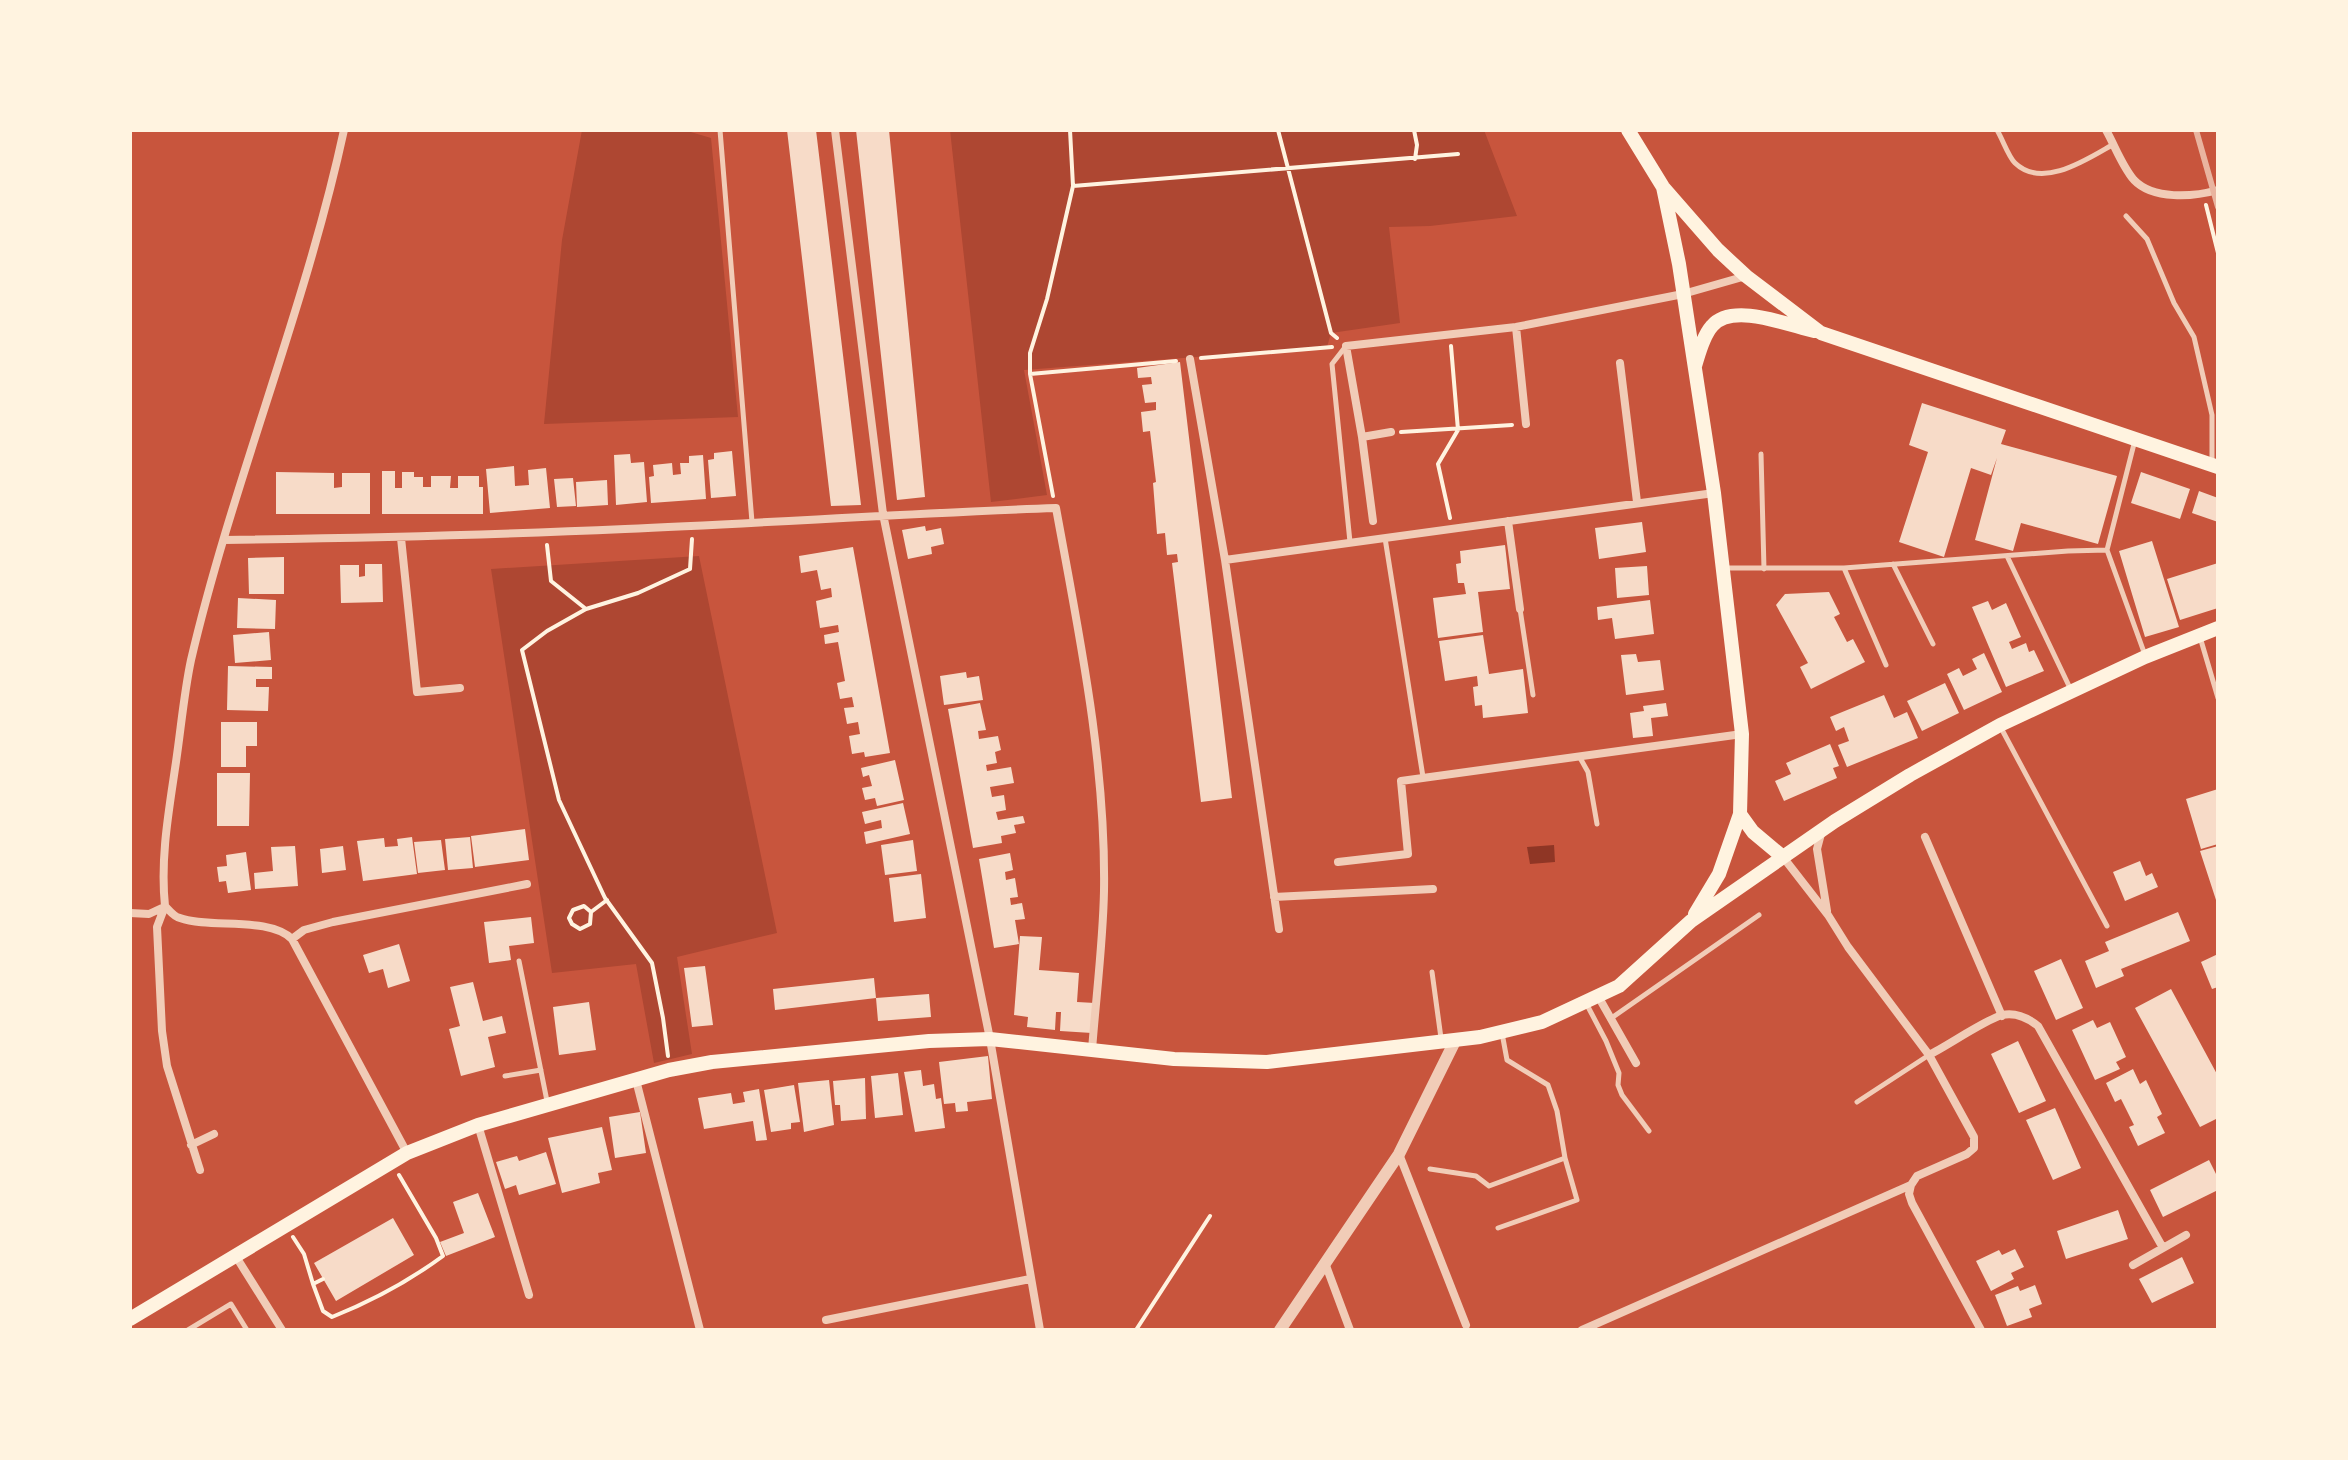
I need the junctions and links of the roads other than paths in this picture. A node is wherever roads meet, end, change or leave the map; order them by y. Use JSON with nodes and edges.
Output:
{"nodes":[{"id":1,"x":344,"y":130,"type":"edge"},
{"id":2,"x":720,"y":130,"type":"edge"},
{"id":3,"x":835,"y":130,"type":"edge"},
{"id":4,"x":1628,"y":130,"type":"edge"},
{"id":5,"x":1997,"y":130,"type":"edge"},
{"id":6,"x":2106,"y":130,"type":"edge"},
{"id":7,"x":2114,"y":144,"type":"junction"},
{"id":8,"x":1663,"y":187,"type":"junction"},
{"id":9,"x":2218,"y":190,"type":"edge"},
{"id":10,"x":2126,"y":216,"type":"dead end"},
{"id":11,"x":1746,"y":276,"type":"junction"},
{"id":12,"x":1683,"y":294,"type":"junction"},
{"id":13,"x":1516,"y":327,"type":"junction"},
{"id":14,"x":1821,"y":333,"type":"junction"},
{"id":15,"x":1346,"y":346,"type":"junction"},
{"id":16,"x":1190,"y":359,"type":"road end"},
{"id":17,"x":1620,"y":363,"type":"dead end"},
{"id":18,"x":1694,"y":366,"type":"junction"},
{"id":19,"x":1526,"y":424,"type":"road end"},
{"id":20,"x":1391,"y":432,"type":"road end"},
{"id":21,"x":1362,"y":437,"type":"junction"},
{"id":22,"x":2135,"y":439,"type":"junction"},
{"id":23,"x":1761,"y":454,"type":"dead end"},
{"id":24,"x":2215,"y":466,"type":"edge"},
{"id":25,"x":1714,"y":493,"type":"junction"},
{"id":26,"x":1637,"y":502,"type":"junction"},
{"id":27,"x":883,"y":514,"type":"junction"},
{"id":28,"x":1373,"y":521,"type":"dead end"},
{"id":29,"x":1508,"y":521,"type":"junction"},
{"id":30,"x":752,"y":522,"type":"junction"},
{"id":31,"x":401,"y":538,"type":"junction"},
{"id":32,"x":1385,"y":538,"type":"junction"},
{"id":33,"x":224,"y":540,"type":"junction"},
{"id":34,"x":1350,"y":542,"type":"junction"},
{"id":35,"x":2107,"y":550,"type":"junction"},
{"id":36,"x":2007,"y":556,"type":"junction"},
{"id":37,"x":1225,"y":560,"type":"junction"},
{"id":38,"x":1893,"y":564,"type":"junction"},
{"id":39,"x":1724,"y":568,"type":"junction"},
{"id":40,"x":1844,"y":568,"type":"junction"},
{"id":41,"x":1764,"y":569,"type":"junction"},
{"id":42,"x":1520,"y":609,"type":"joint"},
{"id":43,"x":2218,"y":628,"type":"edge"},
{"id":44,"x":2200,"y":636,"type":"junction"},
{"id":45,"x":1933,"y":644,"type":"dead end"},
{"id":46,"x":2145,"y":657,"type":"junction"},
{"id":47,"x":1886,"y":665,"type":"dead end"},
{"id":48,"x":460,"y":688,"type":"dead end"},
{"id":49,"x":2072,"y":692,"type":"junction"},
{"id":50,"x":1533,"y":695,"type":"dead end"},
{"id":51,"x":2218,"y":698,"type":"edge"},
{"id":52,"x":2000,"y":725,"type":"junction"},
{"id":53,"x":1742,"y":734,"type":"junction"},
{"id":54,"x":1578,"y":755,"type":"junction"},
{"id":55,"x":1423,"y":777,"type":"junction"},
{"id":56,"x":1740,"y":814,"type":"junction"},
{"id":57,"x":1597,"y":824,"type":"dead end"},
{"id":58,"x":1822,"y":830,"type":"junction"},
{"id":59,"x":1925,"y":837,"type":"dead end"},
{"id":60,"x":1783,"y":857,"type":"junction"},
{"id":61,"x":1338,"y":862,"type":"dead end"},
{"id":62,"x":527,"y":884,"type":"dead end"},
{"id":63,"x":1433,"y":889,"type":"dead end"},
{"id":64,"x":1274,"y":897,"type":"junction"},
{"id":65,"x":165,"y":906,"type":"junction"},
{"id":66,"x":130,"y":913,"type":"edge"},
{"id":67,"x":1759,"y":915,"type":"dead end"},
{"id":68,"x":1828,"y":915,"type":"junction"},
{"id":69,"x":1691,"y":921,"type":"junction"},
{"id":70,"x":2107,"y":926,"type":"dead end"},
{"id":71,"x":1279,"y":929,"type":"dead end"},
{"id":72,"x":292,"y":939,"type":"junction"},
{"id":73,"x":519,"y":961,"type":"dead end"},
{"id":74,"x":1432,"y":972,"type":"dead end"},
{"id":75,"x":1591,"y":999,"type":"junction"},
{"id":76,"x":2002,"y":1016,"type":"junction"},
{"id":77,"x":1610,"y":1019,"type":"junction"},
{"id":78,"x":1502,"y":1032,"type":"junction"},
{"id":79,"x":990,"y":1039,"type":"junction"},
{"id":80,"x":1448,"y":1042,"type":"junction"},
{"id":81,"x":1092,"y":1050,"type":"junction"},
{"id":82,"x":1929,"y":1055,"type":"junction"},
{"id":83,"x":1636,"y":1063,"type":"dead end"},
{"id":84,"x":541,"y":1070,"type":"junction"},
{"id":85,"x":505,"y":1076,"type":"dead end"},
{"id":86,"x":636,"y":1080,"type":"junction"},
{"id":87,"x":1857,"y":1102,"type":"dead end"},
{"id":88,"x":548,"y":1105,"type":"junction"},
{"id":89,"x":478,"y":1125,"type":"junction"},
{"id":90,"x":1649,"y":1131,"type":"dead end"},
{"id":91,"x":214,"y":1134,"type":"dead end"},
{"id":92,"x":191,"y":1145,"type":"junction"},
{"id":93,"x":407,"y":1153,"type":"junction"},
{"id":94,"x":1399,"y":1154,"type":"junction"},
{"id":95,"x":1565,"y":1158,"type":"junction"},
{"id":96,"x":1430,"y":1169,"type":"dead end"},
{"id":97,"x":200,"y":1170,"type":"dead end"},
{"id":98,"x":1911,"y":1185,"type":"junction"},
{"id":99,"x":1498,"y":1228,"type":"dead end"},
{"id":100,"x":2186,"y":1235,"type":"dead end"},
{"id":101,"x":2163,"y":1248,"type":"junction"},
{"id":102,"x":235,"y":1254,"type":"junction"},
{"id":103,"x":1325,"y":1262,"type":"junction"},
{"id":104,"x":2133,"y":1265,"type":"dead end"},
{"id":105,"x":1030,"y":1279,"type":"junction"},
{"id":106,"x":529,"y":1295,"type":"dead end"},
{"id":107,"x":130,"y":1319,"type":"edge"},
{"id":108,"x":826,"y":1320,"type":"dead end"},
{"id":109,"x":1466,"y":1325,"type":"dead end"},
{"id":110,"x":188,"y":1330,"type":"edge"},
{"id":111,"x":247,"y":1330,"type":"edge"},
{"id":112,"x":282,"y":1330,"type":"edge"},
{"id":113,"x":700,"y":1330,"type":"edge"},
{"id":114,"x":1040,"y":1330,"type":"edge"},
{"id":115,"x":1280,"y":1330,"type":"edge"},
{"id":116,"x":1350,"y":1330,"type":"edge"},
{"id":117,"x":1582,"y":1330,"type":"edge"},
{"id":118,"x":1981,"y":1330,"type":"edge"}],
"edges":[{"from":1,"to":33,"type":"street"},
{"from":2,"to":30,"type":"lane"},
{"from":3,"to":27,"type":"street"},
{"from":4,"to":8,"type":"main road"},
{"from":5,"to":7,"type":"lane"},
{"from":6,"to":7,"type":"street"},
{"from":7,"to":9,"type":"street"},
{"from":8,"to":11,"type":"main road"},
{"from":8,"to":12,"type":"main road"},
{"from":10,"to":24,"type":"lane"},
{"from":11,"to":12,"type":"street"},
{"from":11,"to":14,"type":"main road"},
{"from":12,"to":13,"type":"street"},
{"from":12,"to":18,"type":"main road"},
{"from":13,"to":15,"type":"street"},
{"from":13,"to":19,"type":"street"},
{"from":14,"to":18,"type":"main road"},
{"from":14,"to":22,"type":"main road"},
{"from":15,"to":21,"type":"street"},
{"from":15,"to":34,"type":"lane"},
{"from":16,"to":37,"type":"street"},
{"from":17,"to":26,"type":"street"},
{"from":18,"to":25,"type":"main road"},
{"from":20,"to":21,"type":"street"},
{"from":21,"to":28,"type":"street"},
{"from":22,"to":24,"type":"main road"},
{"from":22,"to":35,"type":"lane"},
{"from":23,"to":41,"type":"lane"},
{"from":25,"to":26,"type":"street"},
{"from":25,"to":39,"type":"main road"},
{"from":26,"to":29,"type":"street"},
{"from":27,"to":30,"type":"street"},
{"from":27,"to":79,"type":"street"},
{"from":27,"to":81,"type":"street"},
{"from":29,"to":32,"type":"street"},
{"from":29,"to":42,"type":"street"},
{"from":30,"to":31,"type":"street"},
{"from":31,"to":33,"type":"street"},
{"from":31,"to":48,"type":"street"},
{"from":32,"to":34,"type":"street"},
{"from":32,"to":55,"type":"lane"},
{"from":33,"to":65,"type":"street"},
{"from":34,"to":37,"type":"street"},
{"from":35,"to":36,"type":"lane"},
{"from":35,"to":46,"type":"lane"},
{"from":36,"to":38,"type":"lane"},
{"from":36,"to":49,"type":"lane"},
{"from":37,"to":64,"type":"street"},
{"from":38,"to":40,"type":"lane"},
{"from":38,"to":45,"type":"lane"},
{"from":39,"to":41,"type":"lane"},
{"from":39,"to":53,"type":"main road"},
{"from":40,"to":41,"type":"lane"},
{"from":40,"to":47,"type":"lane"},
{"from":42,"to":50,"type":"lane"},
{"from":43,"to":44,"type":"main road"},
{"from":44,"to":46,"type":"main road"},
{"from":44,"to":51,"type":"lane"},
{"from":46,"to":49,"type":"main road"},
{"from":49,"to":52,"type":"main road"},
{"from":52,"to":58,"type":"main road"},
{"from":52,"to":70,"type":"lane"},
{"from":53,"to":54,"type":"street"},
{"from":53,"to":56,"type":"main road"},
{"from":54,"to":55,"type":"street"},
{"from":54,"to":57,"type":"lane"},
{"from":55,"to":61,"type":"street"},
{"from":56,"to":60,"type":"main road"},
{"from":56,"to":69,"type":"main road"},
{"from":58,"to":60,"type":"main road"},
{"from":58,"to":68,"type":"street"},
{"from":59,"to":76,"type":"street"},
{"from":60,"to":68,"type":"street"},
{"from":60,"to":69,"type":"main road"},
{"from":62,"to":72,"type":"street"},
{"from":63,"to":64,"type":"street"},
{"from":64,"to":71,"type":"street"},
{"from":65,"to":66,"type":"street"},
{"from":65,"to":72,"type":"street"},
{"from":65,"to":92,"type":"street"},
{"from":67,"to":77,"type":"lane"},
{"from":68,"to":82,"type":"street"},
{"from":69,"to":75,"type":"main road"},
{"from":72,"to":93,"type":"street"},
{"from":73,"to":84,"type":"lane"},
{"from":74,"to":80,"type":"lane"},
{"from":75,"to":77,"type":"street"},
{"from":75,"to":78,"type":"main road"},
{"from":75,"to":90,"type":"lane"},
{"from":76,"to":82,"type":"street"},
{"from":76,"to":101,"type":"street"},
{"from":77,"to":83,"type":"street"},
{"from":78,"to":80,"type":"main road"},
{"from":78,"to":95,"type":"lane"},
{"from":79,"to":81,"type":"main road"},
{"from":79,"to":86,"type":"main road"},
{"from":79,"to":105,"type":"street"},
{"from":80,"to":81,"type":"main road"},
{"from":80,"to":94,"type":"street"},
{"from":82,"to":87,"type":"lane"},
{"from":82,"to":98,"type":"street"},
{"from":84,"to":85,"type":"lane"},
{"from":84,"to":88,"type":"lane"},
{"from":86,"to":88,"type":"main road"},
{"from":86,"to":113,"type":"street"},
{"from":88,"to":89,"type":"main road"},
{"from":89,"to":93,"type":"main road"},
{"from":89,"to":106,"type":"street"},
{"from":91,"to":92,"type":"street"},
{"from":92,"to":97,"type":"street"},
{"from":93,"to":102,"type":"main road"},
{"from":94,"to":103,"type":"street"},
{"from":94,"to":109,"type":"street"},
{"from":95,"to":96,"type":"lane"},
{"from":95,"to":99,"type":"lane"},
{"from":98,"to":117,"type":"street"},
{"from":98,"to":118,"type":"street"},
{"from":100,"to":101,"type":"street"},
{"from":101,"to":104,"type":"street"},
{"from":102,"to":107,"type":"main road"},
{"from":102,"to":112,"type":"street"},
{"from":103,"to":115,"type":"street"},
{"from":103,"to":116,"type":"street"},
{"from":105,"to":108,"type":"street"},
{"from":105,"to":114,"type":"street"},
{"from":110,"to":111,"type":"lane"}]}
